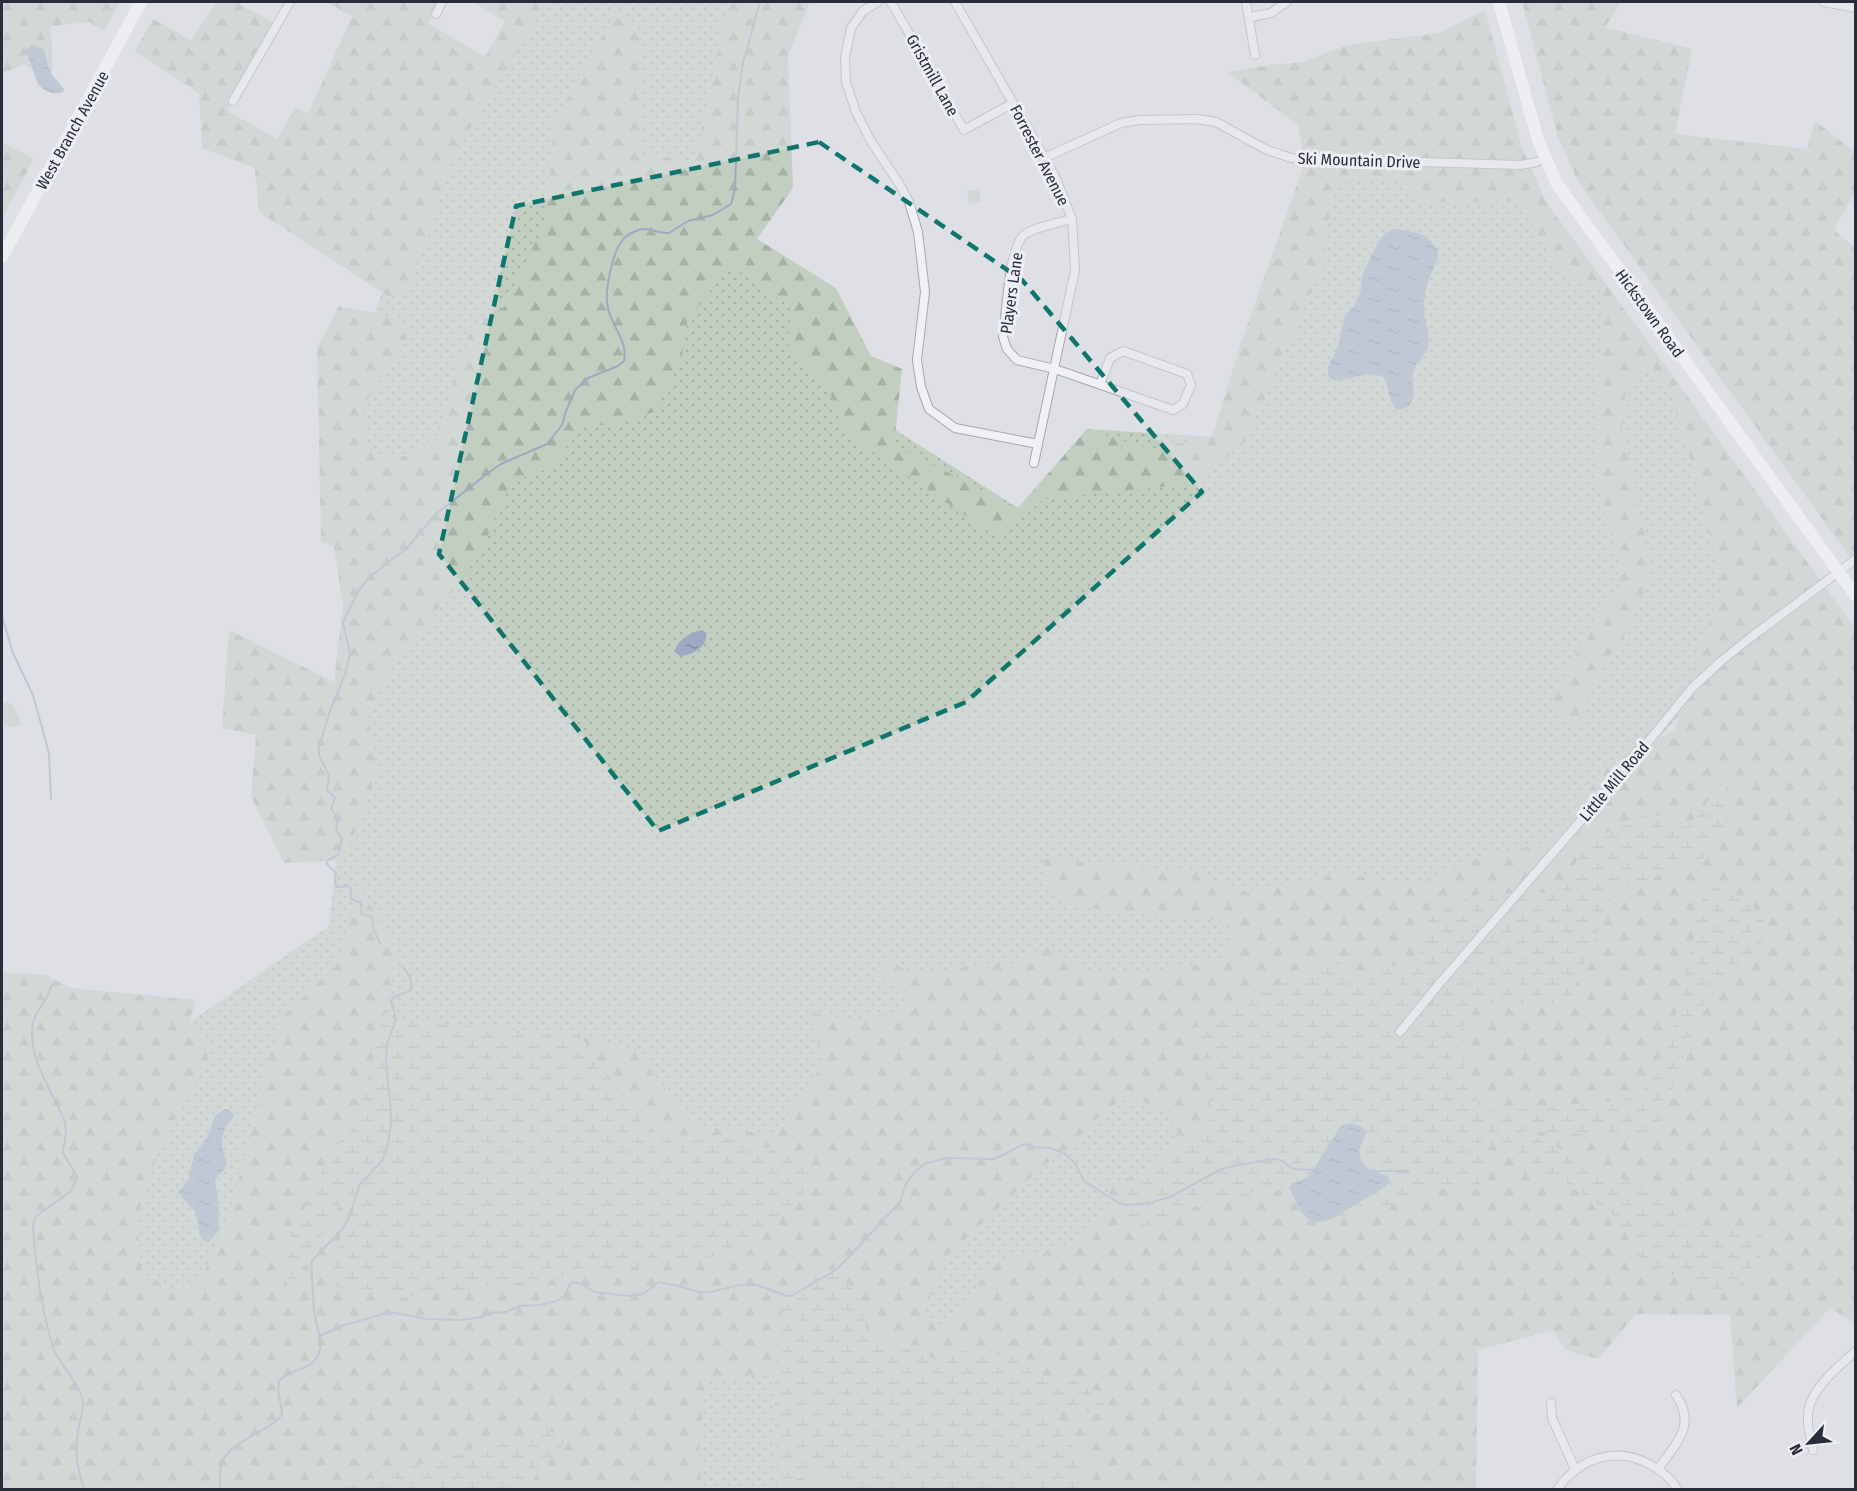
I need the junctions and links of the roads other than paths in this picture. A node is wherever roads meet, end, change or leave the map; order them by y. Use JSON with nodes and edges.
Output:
{"nodes":[{"id":1,"x":141,"y":2,"type":"edge"},
{"id":2,"x":290,"y":2,"type":"edge"},
{"id":3,"x":442,"y":2,"type":"edge"},
{"id":4,"x":878,"y":2,"type":"edge"},
{"id":5,"x":891,"y":2,"type":"edge"},
{"id":6,"x":955,"y":2,"type":"edge"},
{"id":7,"x":1246,"y":2,"type":"edge"},
{"id":8,"x":1287,"y":2,"type":"edge"},
{"id":9,"x":1499,"y":2,"type":"edge"},
{"id":10,"x":1824,"y":2,"type":"edge"},
{"id":11,"x":1856,"y":8,"type":"edge"},
{"id":12,"x":436,"y":14,"type":"dead end"},
{"id":13,"x":1250,"y":17,"type":"junction"},
{"id":14,"x":1255,"y":55,"type":"dead end"},
{"id":15,"x":233,"y":101,"type":"dead end"},
{"id":16,"x":1013,"y":103,"type":"junction"},
{"id":17,"x":1044,"y":158,"type":"junction"},
{"id":18,"x":1545,"y":159,"type":"junction"},
{"id":19,"x":1072,"y":219,"type":"junction"},
{"id":20,"x":2,"y":257,"type":"edge"},
{"id":21,"x":1055,"y":369,"type":"junction"},
{"id":22,"x":1100,"y":385,"type":"junction"},
{"id":23,"x":1038,"y":444,"type":"junction"},
{"id":24,"x":1034,"y":463,"type":"dead end"},
{"id":25,"x":1856,"y":559,"type":"edge"},
{"id":26,"x":1838,"y":572,"type":"junction"},
{"id":27,"x":1856,"y":596,"type":"edge"},
{"id":28,"x":1400,"y":1032,"type":"dead end"},
{"id":29,"x":1856,"y":1351,"type":"edge"},
{"id":30,"x":1676,"y":1395,"type":"dead end"},
{"id":31,"x":1551,"y":1403,"type":"dead end"},
{"id":32,"x":1813,"y":1450,"type":"dead end"},
{"id":33,"x":1575,"y":1469,"type":"junction"},
{"id":34,"x":1658,"y":1469,"type":"junction"},
{"id":35,"x":1557,"y":1490,"type":"edge"},
{"id":36,"x":1678,"y":1490,"type":"edge"}],
"edges":[{"from":1,"to":20,"type":"street","name":"West Branch Avenue"},
{"from":2,"to":15,"type":"street"},
{"from":3,"to":12,"type":"street"},
{"from":4,"to":23,"type":"street"},
{"from":5,"to":16,"type":"street","name":"Gristmill Lane"},
{"from":6,"to":16,"type":"street","name":"Forrester Avenue"},
{"from":7,"to":13,"type":"street"},
{"from":8,"to":13,"type":"street"},
{"from":9,"to":18,"type":"street","name":"Hickstown Road"},
{"from":10,"to":11,"type":"street"},
{"from":13,"to":14,"type":"street"},
{"from":16,"to":17,"type":"street","name":"Forrester Avenue"},
{"from":17,"to":18,"type":"street","name":"Ski Mountain Drive"},
{"from":17,"to":19,"type":"street","name":"Forrester Avenue"},
{"from":18,"to":26,"type":"street","name":"Hickstown Road"},
{"from":19,"to":21,"type":"street","name":"Forrester Avenue"},
{"from":19,"to":21,"type":"street","name":"Players Lane"},
{"from":21,"to":22,"type":"street"},
{"from":21,"to":23,"type":"street","name":"Forrester Avenue"},
{"from":22,"to":22,"type":"street"},
{"from":23,"to":24,"type":"street","name":"Forrester Avenue"},
{"from":25,"to":26,"type":"street","name":"Little Mill Road"},
{"from":26,"to":27,"type":"street","name":"Hickstown Road"},
{"from":26,"to":28,"type":"street","name":"Little Mill Road"},
{"from":29,"to":32,"type":"street"},
{"from":30,"to":34,"type":"street"},
{"from":31,"to":33,"type":"street"},
{"from":33,"to":34,"type":"street"},
{"from":33,"to":35,"type":"street"},
{"from":34,"to":36,"type":"street"}]}
